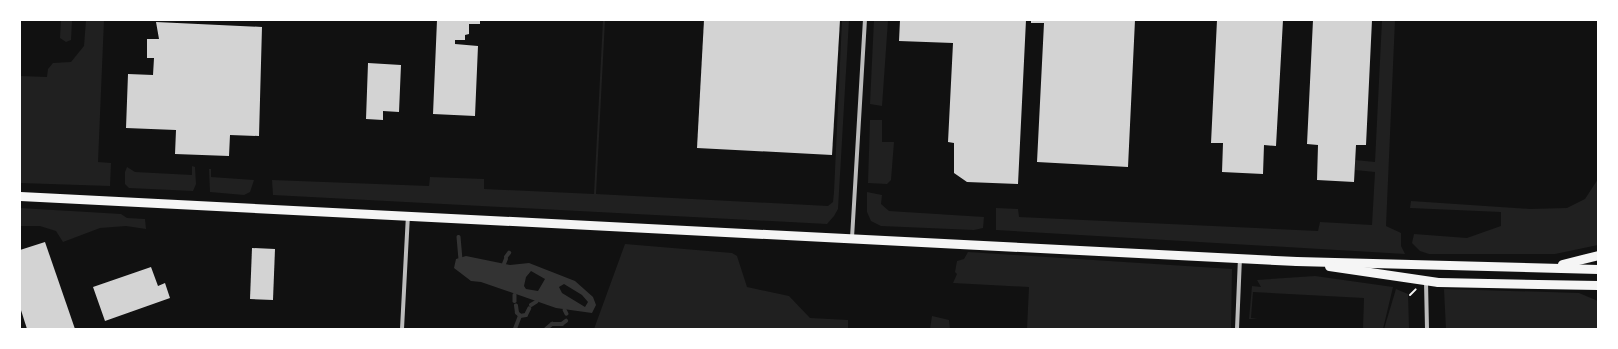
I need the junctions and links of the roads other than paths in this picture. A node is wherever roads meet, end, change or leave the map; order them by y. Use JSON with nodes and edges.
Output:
{"nodes":[{"id":1,"x":865,"y":20,"type":"edge"},
{"id":2,"x":20,"y":196,"type":"edge"},
{"id":3,"x":408,"y":216,"type":"junction"},
{"id":4,"x":852,"y":238,"type":"junction"},
{"id":5,"x":1598,"y":255,"type":"edge"},
{"id":6,"x":1240,"y":258,"type":"junction"},
{"id":7,"x":1296,"y":261,"type":"junction"},
{"id":8,"x":1549,"y":266,"type":"junction"},
{"id":9,"x":1598,"y":269,"type":"edge"},
{"id":10,"x":1426,"y":280,"type":"junction"},
{"id":11,"x":1596,"y":286,"type":"edge"},
{"id":12,"x":402,"y":329,"type":"edge"},
{"id":13,"x":1237,"y":329,"type":"edge"},
{"id":14,"x":1426,"y":329,"type":"edge"}],
"edges":[{"from":1,"to":4,"type":"street"},
{"from":2,"to":3,"type":"main road"},
{"from":3,"to":4,"type":"main road"},
{"from":3,"to":12,"type":"street"},
{"from":4,"to":6,"type":"main road"},
{"from":5,"to":8,"type":"main road"},
{"from":6,"to":7,"type":"main road"},
{"from":6,"to":13,"type":"street"},
{"from":7,"to":8,"type":"main road"},
{"from":7,"to":10,"type":"main road"},
{"from":8,"to":9,"type":"main road"},
{"from":10,"to":11,"type":"main road"},
{"from":10,"to":14,"type":"street"}]}
